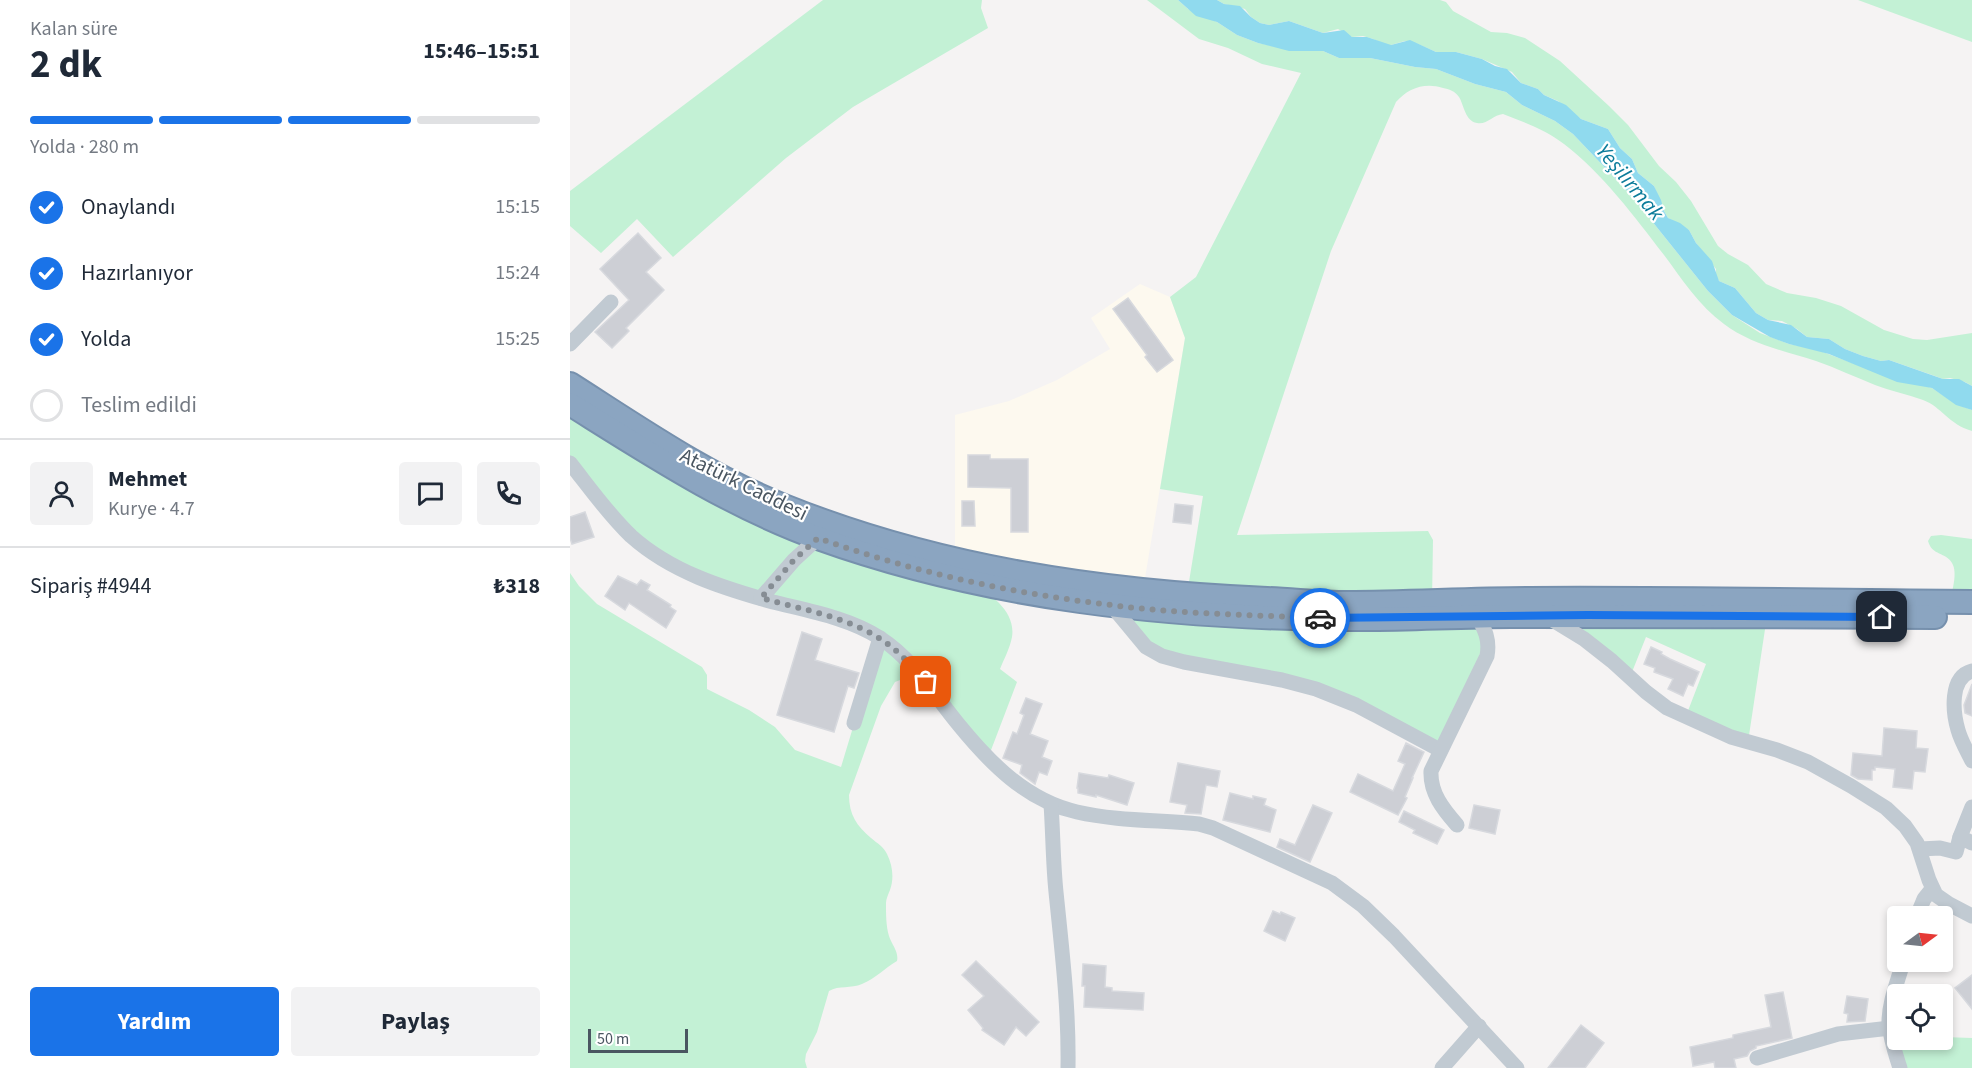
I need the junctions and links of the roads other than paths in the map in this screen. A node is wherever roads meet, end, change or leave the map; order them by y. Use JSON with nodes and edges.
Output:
{"nodes":[{"id":1,"x":611,"y":302,"type":"dead end"},
{"id":2,"x":570,"y":344,"type":"edge"},
{"id":3,"x":570,"y":384,"type":"edge"},
{"id":4,"x":570,"y":404,"type":"edge"},
{"id":5,"x":570,"y":463,"type":"edge"},
{"id":6,"x":818,"y":538,"type":"junction"},
{"id":7,"x":761,"y":598,"type":"junction"},
{"id":8,"x":1972,"y":602,"type":"edge"},
{"id":9,"x":1112,"y":606,"type":"junction"},
{"id":10,"x":1545,"y":615,"type":"junction"},
{"id":11,"x":1477,"y":616,"type":"junction"},
{"id":12,"x":1972,"y":617,"type":"edge"},
{"id":13,"x":880,"y":638,"type":"junction"},
{"id":14,"x":1972,"y":671,"type":"edge"},
{"id":15,"x":854,"y":723,"type":"dead end"},
{"id":16,"x":1440,"y":750,"type":"junction"},
{"id":17,"x":1972,"y":761,"type":"edge"},
{"id":18,"x":1051,"y":804,"type":"junction"},
{"id":19,"x":1972,"y":807,"type":"edge"},
{"id":20,"x":1457,"y":825,"type":"dead end"},
{"id":21,"x":1966,"y":840,"type":"edge"},
{"id":22,"x":1920,"y":849,"type":"junction"},
{"id":23,"x":1932,"y":889,"type":"junction"},
{"id":24,"x":1921,"y":906,"type":"edge"},
{"id":25,"x":1972,"y":916,"type":"edge"},
{"id":26,"x":1479,"y":1026,"type":"junction"},
{"id":27,"x":1887,"y":1028,"type":"edge"},
{"id":28,"x":1896,"y":1050,"type":"edge"},
{"id":29,"x":1757,"y":1058,"type":"dead end"},
{"id":30,"x":1068,"y":1068,"type":"edge"},
{"id":31,"x":1442,"y":1068,"type":"edge"},
{"id":32,"x":1517,"y":1068,"type":"edge"},
{"id":33,"x":1900,"y":1068,"type":"edge"}],
"edges":[{"from":1,"to":2,"type":"street"},
{"from":3,"to":8,"type":"highway","name":"Atatürk Caddesi"},
{"from":4,"to":6,"type":"highway","name":"Atatürk Caddesi"},
{"from":5,"to":7,"type":"street"},
{"from":6,"to":7,"type":"street"},
{"from":6,"to":9,"type":"highway","name":"Atatürk Caddesi"},
{"from":7,"to":13,"type":"street"},
{"from":9,"to":11,"type":"highway","name":"Atatürk Caddesi"},
{"from":9,"to":16,"type":"street"},
{"from":10,"to":11,"type":"highway","name":"Atatürk Caddesi"},
{"from":10,"to":12,"type":"highway","name":"Atatürk Caddesi"},
{"from":10,"to":22,"type":"street"},
{"from":11,"to":16,"type":"street"},
{"from":13,"to":15,"type":"street"},
{"from":13,"to":18,"type":"street"},
{"from":14,"to":17,"type":"street"},
{"from":16,"to":20,"type":"street"},
{"from":18,"to":26,"type":"street"},
{"from":18,"to":30,"type":"street"},
{"from":19,"to":21,"type":"street"},
{"from":21,"to":22,"type":"street"},
{"from":22,"to":23,"type":"street"},
{"from":23,"to":24,"type":"street"},
{"from":23,"to":25,"type":"street"},
{"from":26,"to":31,"type":"street"},
{"from":26,"to":32,"type":"street"},
{"from":27,"to":29,"type":"street"},
{"from":28,"to":33,"type":"street"}]}
